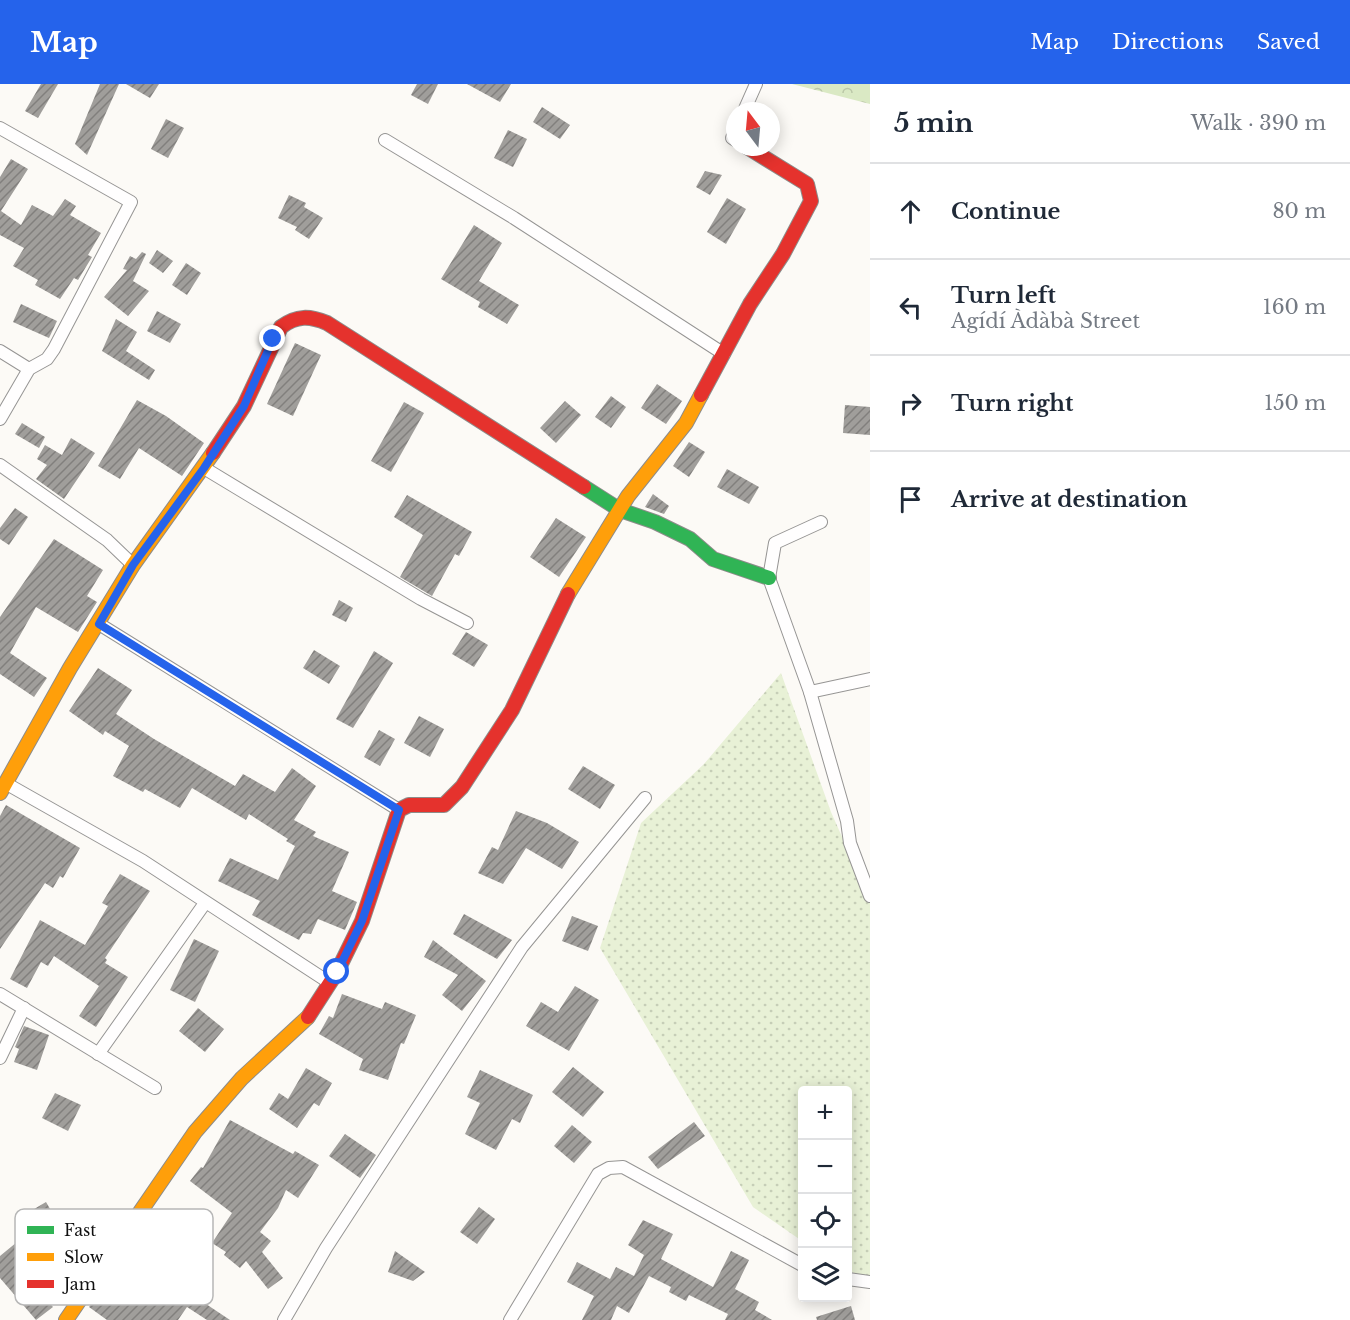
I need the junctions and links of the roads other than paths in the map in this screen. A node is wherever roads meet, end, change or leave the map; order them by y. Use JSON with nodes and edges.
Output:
{"nodes":[{"id":1,"x":756,"y":84,"type":"edge"},
{"id":2,"x":748,"y":102,"type":"edge"},
{"id":3,"x":0,"y":128,"type":"edge"},
{"id":4,"x":385,"y":140,"type":"dead end"},
{"id":5,"x":762,"y":156,"type":"edge"},
{"id":6,"x":0,"y":351,"type":"edge"},
{"id":7,"x":724,"y":354,"type":"junction"},
{"id":8,"x":29,"y":369,"type":"junction"},
{"id":9,"x":0,"y":419,"type":"edge"},
{"id":10,"x":0,"y":465,"type":"edge"},
{"id":11,"x":204,"y":468,"type":"junction"},
{"id":12,"x":620,"y":510,"type":"junction"},
{"id":13,"x":821,"y":522,"type":"dead end"},
{"id":14,"x":133,"y":565,"type":"junction"},
{"id":15,"x":769,"y":578,"type":"junction"},
{"id":16,"x":467,"y":623,"type":"dead end"},
{"id":17,"x":99,"y":624,"type":"junction"},
{"id":18,"x":870,"y":679,"type":"edge"},
{"id":19,"x":810,"y":692,"type":"junction"},
{"id":20,"x":4,"y":788,"type":"edge"},
{"id":21,"x":645,"y":798,"type":"dead end"},
{"id":22,"x":399,"y":810,"type":"junction"},
{"id":23,"x":870,"y":896,"type":"edge"},
{"id":24,"x":205,"y":903,"type":"junction"},
{"id":25,"x":330,"y":982,"type":"junction"},
{"id":26,"x":0,"y":994,"type":"edge"},
{"id":27,"x":24,"y":1008,"type":"junction"},
{"id":28,"x":98,"y":1054,"type":"junction"},
{"id":29,"x":0,"y":1058,"type":"edge"},
{"id":30,"x":155,"y":1088,"type":"dead end"},
{"id":31,"x":142,"y":1209,"type":"edge"},
{"id":32,"x":798,"y":1263,"type":"edge"},
{"id":33,"x":852,"y":1280,"type":"edge"},
{"id":34,"x":870,"y":1282,"type":"edge"},
{"id":35,"x":76,"y":1305,"type":"edge"},
{"id":36,"x":66,"y":1320,"type":"edge"},
{"id":37,"x":284,"y":1320,"type":"edge"},
{"id":38,"x":510,"y":1320,"type":"edge"}],
"edges":[{"from":1,"to":2,"type":"street"},
{"from":3,"to":8,"type":"street"},
{"from":4,"to":7,"type":"street"},
{"from":5,"to":7,"type":"street"},
{"from":6,"to":8,"type":"street"},
{"from":7,"to":12,"type":"street"},
{"from":8,"to":9,"type":"street"},
{"from":10,"to":14,"type":"street"},
{"from":11,"to":12,"type":"street"},
{"from":11,"to":14,"type":"street"},
{"from":11,"to":16,"type":"street"},
{"from":12,"to":15,"type":"street"},
{"from":12,"to":22,"type":"street"},
{"from":13,"to":15,"type":"street"},
{"from":14,"to":17,"type":"street"},
{"from":15,"to":19,"type":"street"},
{"from":17,"to":20,"type":"street"},
{"from":17,"to":22,"type":"street"},
{"from":18,"to":19,"type":"street"},
{"from":19,"to":23,"type":"street"},
{"from":20,"to":24,"type":"street"},
{"from":21,"to":37,"type":"street"},
{"from":22,"to":25,"type":"street"},
{"from":24,"to":25,"type":"street"},
{"from":24,"to":28,"type":"street"},
{"from":25,"to":31,"type":"street"},
{"from":26,"to":27,"type":"street"},
{"from":27,"to":28,"type":"street"},
{"from":27,"to":29,"type":"street"},
{"from":28,"to":30,"type":"street"},
{"from":32,"to":38,"type":"street"},
{"from":33,"to":34,"type":"street"},
{"from":35,"to":36,"type":"street"}]}
